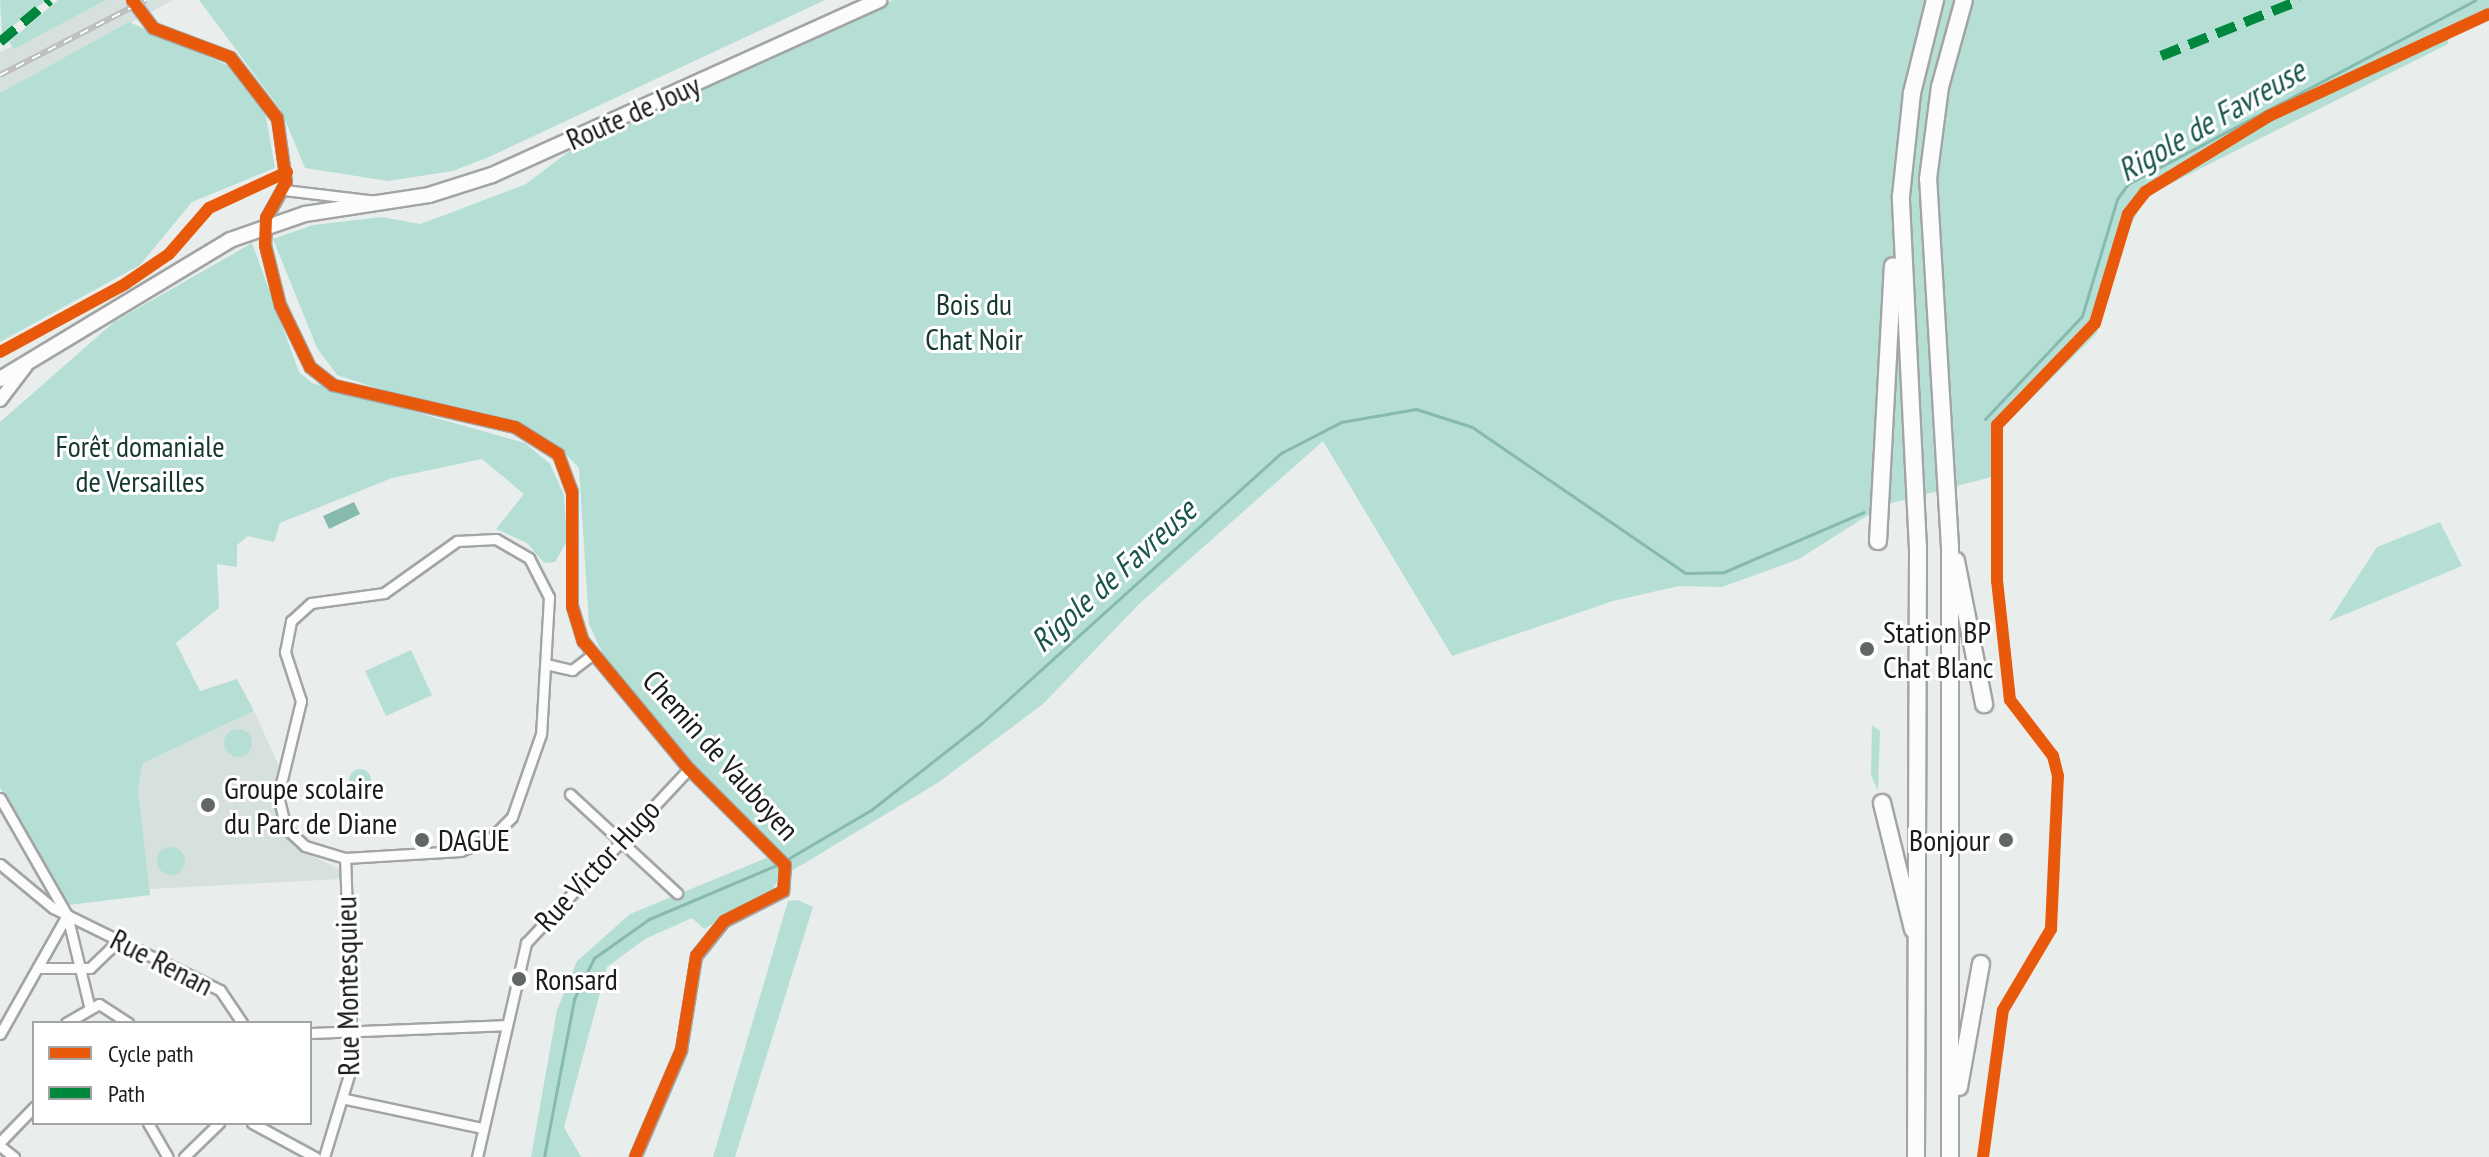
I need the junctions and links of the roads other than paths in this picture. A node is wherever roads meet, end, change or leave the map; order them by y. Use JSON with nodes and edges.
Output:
{"nodes":[{"id":1,"x":132,"y":0,"type":"edge"},
{"id":2,"x":879,"y":0,"type":"edge"},
{"id":3,"x":1935,"y":0,"type":"edge"},
{"id":4,"x":1964,"y":0,"type":"edge"},
{"id":5,"x":284,"y":190,"type":"junction"},
{"id":6,"x":379,"y":202,"type":"junction"},
{"id":7,"x":265,"y":226,"type":"junction"},
{"id":8,"x":1901,"y":226,"type":"junction"},
{"id":9,"x":26,"y":366,"type":"junction"},
{"id":10,"x":0,"y":379,"type":"edge"},
{"id":11,"x":0,"y":400,"type":"edge"},
{"id":12,"x":1878,"y":541,"type":"dead end"},
{"id":13,"x":1950,"y":547,"type":"junction"},
{"id":14,"x":592,"y":655,"type":"junction"},
{"id":15,"x":550,"y":665,"type":"junction"},
{"id":16,"x":1984,"y":704,"type":"dead end"},
{"id":17,"x":689,"y":769,"type":"junction"},
{"id":18,"x":570,"y":794,"type":"dead end"},
{"id":19,"x":0,"y":798,"type":"edge"},
{"id":20,"x":1882,"y":803,"type":"dead end"},
{"id":21,"x":621,"y":840,"type":"junction"},
{"id":22,"x":345,"y":858,"type":"junction"},
{"id":23,"x":0,"y":864,"type":"edge"},
{"id":24,"x":677,"y":893,"type":"dead end"},
{"id":25,"x":56,"y":905,"type":"junction"},
{"id":26,"x":67,"y":915,"type":"junction"},
{"id":27,"x":1918,"y":938,"type":"junction"},
{"id":28,"x":119,"y":940,"type":"junction"},
{"id":29,"x":1981,"y":964,"type":"dead end"},
{"id":30,"x":39,"y":968,"type":"junction"},
{"id":31,"x":81,"y":970,"type":"junction"},
{"id":32,"x":89,"y":1005,"type":"junction"},
{"id":33,"x":69,"y":1021,"type":"edge"},
{"id":34,"x":126,"y":1021,"type":"edge"},
{"id":35,"x":241,"y":1021,"type":"edge"},
{"id":36,"x":505,"y":1025,"type":"junction"},
{"id":37,"x":353,"y":1031,"type":"junction"},
{"id":38,"x":312,"y":1033,"type":"edge"},
{"id":39,"x":0,"y":1034,"type":"edge"},
{"id":40,"x":346,"y":1099,"type":"junction"},
{"id":41,"x":1950,"y":1107,"type":"junction"},
{"id":42,"x":32,"y":1109,"type":"edge"},
{"id":43,"x":149,"y":1125,"type":"edge"},
{"id":44,"x":217,"y":1125,"type":"edge"},
{"id":45,"x":256,"y":1125,"type":"edge"},
{"id":46,"x":483,"y":1128,"type":"junction"},
{"id":47,"x":0,"y":1144,"type":"edge"},
{"id":48,"x":14,"y":1157,"type":"edge"},
{"id":49,"x":168,"y":1157,"type":"edge"},
{"id":50,"x":184,"y":1157,"type":"edge"},
{"id":51,"x":315,"y":1157,"type":"edge"},
{"id":52,"x":324,"y":1157,"type":"edge"},
{"id":53,"x":477,"y":1157,"type":"edge"},
{"id":54,"x":635,"y":1157,"type":"edge"},
{"id":55,"x":1916,"y":1157,"type":"edge"},
{"id":56,"x":1950,"y":1157,"type":"edge"}],
"edges":[{"from":1,"to":5,"type":"street"},
{"from":2,"to":6,"type":"main road","name":"Route de Jouy"},
{"from":3,"to":8,"type":"highway"},
{"from":4,"to":13,"type":"highway"},
{"from":5,"to":6,"type":"street","name":"Route de Jouy"},
{"from":5,"to":7,"type":"street"},
{"from":6,"to":7,"type":"main road","name":"Route de Jouy"},
{"from":7,"to":9,"type":"main road","name":"Route de Jouy"},
{"from":7,"to":14,"type":"street","name":"Chemin de Vauboyen"},
{"from":8,"to":12,"type":"highway"},
{"from":8,"to":27,"type":"highway"},
{"from":9,"to":10,"type":"main road","name":"Route de Jouy"},
{"from":9,"to":11,"type":"street"},
{"from":13,"to":16,"type":"highway"},
{"from":13,"to":41,"type":"highway"},
{"from":14,"to":15,"type":"street"},
{"from":14,"to":17,"type":"street","name":"Chemin de Vauboyen"},
{"from":15,"to":22,"type":"street"},
{"from":15,"to":22,"type":"street"},
{"from":17,"to":21,"type":"street","name":"Rue Victor Hugo"},
{"from":17,"to":54,"type":"street","name":"Chemin de Vauboyen"},
{"from":18,"to":21,"type":"street"},
{"from":19,"to":25,"type":"street"},
{"from":20,"to":27,"type":"highway"},
{"from":21,"to":24,"type":"street"},
{"from":21,"to":36,"type":"street","name":"Rue Victor Hugo"},
{"from":22,"to":37,"type":"street","name":"Rue Montesquieu"},
{"from":23,"to":25,"type":"street"},
{"from":25,"to":26,"type":"street"},
{"from":26,"to":28,"type":"street","name":"Rue Renan"},
{"from":26,"to":30,"type":"street"},
{"from":26,"to":31,"type":"street"},
{"from":27,"to":55,"type":"highway"},
{"from":28,"to":31,"type":"street"},
{"from":28,"to":35,"type":"street","name":"Rue Renan"},
{"from":29,"to":41,"type":"highway"},
{"from":30,"to":31,"type":"street"},
{"from":30,"to":39,"type":"street"},
{"from":31,"to":32,"type":"street"},
{"from":32,"to":33,"type":"street"},
{"from":32,"to":34,"type":"street"},
{"from":36,"to":37,"type":"street"},
{"from":36,"to":46,"type":"street","name":"Rue Victor Hugo"},
{"from":37,"to":38,"type":"street"},
{"from":37,"to":40,"type":"street","name":"Rue Montesquieu"},
{"from":40,"to":46,"type":"street"},
{"from":40,"to":52,"type":"street","name":"Rue Montesquieu"},
{"from":41,"to":56,"type":"highway"},
{"from":42,"to":47,"type":"street"},
{"from":43,"to":49,"type":"street"},
{"from":44,"to":50,"type":"street"},
{"from":45,"to":51,"type":"street"},
{"from":46,"to":53,"type":"street","name":"Rue Victor Hugo"},
{"from":47,"to":48,"type":"street"}]}
